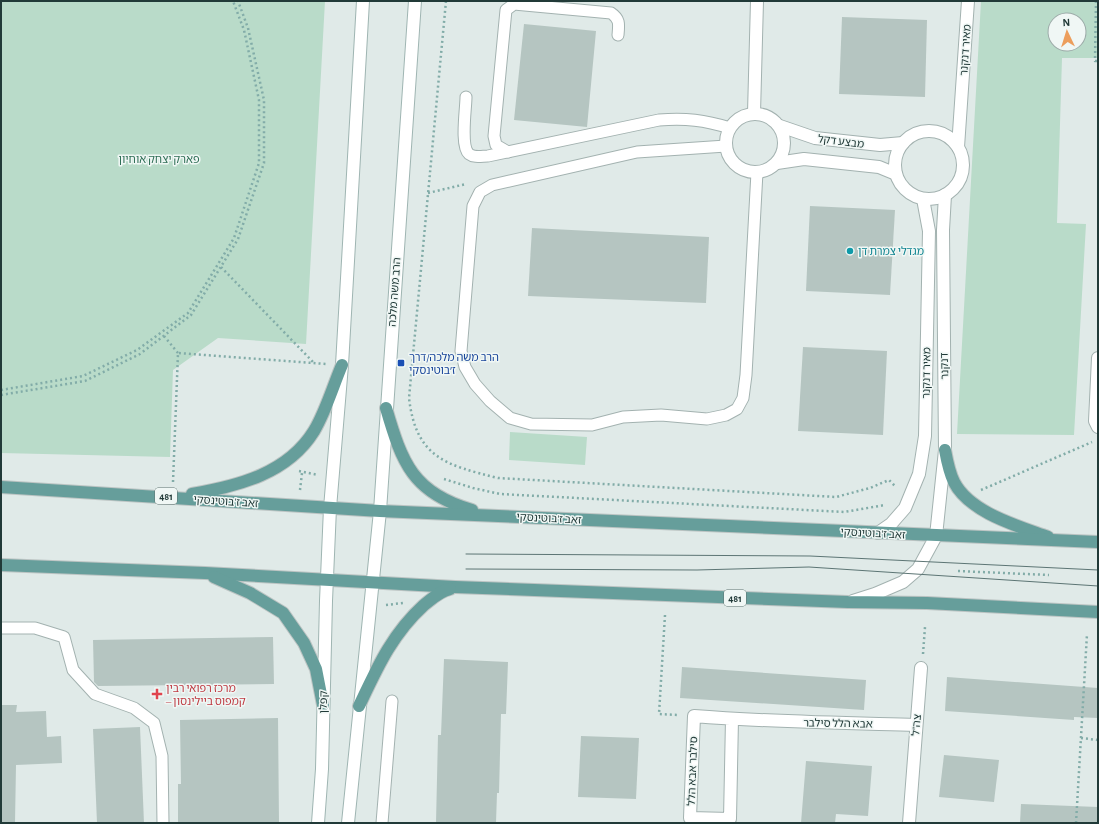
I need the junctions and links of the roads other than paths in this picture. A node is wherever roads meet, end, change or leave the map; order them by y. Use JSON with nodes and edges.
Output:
{"nodes":[{"id":1,"x":363,"y":1,"type":"edge"},
{"id":2,"x":415,"y":1,"type":"edge"},
{"id":3,"x":757,"y":1,"type":"edge"},
{"id":4,"x":968,"y":1,"type":"edge"},
{"id":5,"x":618,"y":35,"type":"dead end"},
{"id":6,"x":466,"y":97,"type":"dead end"},
{"id":7,"x":754,"y":113,"type":"junction"},
{"id":8,"x":780,"y":126,"type":"junction"},
{"id":9,"x":730,"y":128,"type":"junction"},
{"id":10,"x":903,"y":143,"type":"junction"},
{"id":11,"x":726,"y":146,"type":"junction"},
{"id":12,"x":958,"y":148,"type":"junction"},
{"id":13,"x":508,"y":152,"type":"junction"},
{"id":14,"x":777,"y":163,"type":"junction"},
{"id":15,"x":757,"y":172,"type":"junction"},
{"id":16,"x":896,"y":174,"type":"junction"},
{"id":17,"x":945,"y":195,"type":"junction"},
{"id":18,"x":923,"y":198,"type":"junction"},
{"id":19,"x":1098,"y":358,"type":"edge"},
{"id":20,"x":342,"y":366,"type":"junction"},
{"id":21,"x":386,"y":408,"type":"junction"},
{"id":22,"x":1097,"y":424,"type":"edge"},
{"id":23,"x":945,"y":450,"type":"junction"},
{"id":24,"x":1,"y":487,"type":"edge"},
{"id":25,"x":172,"y":497,"type":"junction"},
{"id":26,"x":330,"y":508,"type":"junction"},
{"id":27,"x":380,"y":511,"type":"junction"},
{"id":28,"x":486,"y":515,"type":"junction"},
{"id":29,"x":878,"y":533,"type":"junction"},
{"id":30,"x":936,"y":536,"type":"junction"},
{"id":31,"x":1056,"y":541,"type":"junction"},
{"id":32,"x":1098,"y":542,"type":"edge"},
{"id":33,"x":1,"y":565,"type":"edge"},
{"id":34,"x":206,"y":573,"type":"junction"},
{"id":35,"x":328,"y":581,"type":"junction"},
{"id":36,"x":372,"y":583,"type":"junction"},
{"id":37,"x":456,"y":587,"type":"junction"},
{"id":38,"x":848,"y":602,"type":"junction"},
{"id":39,"x":1098,"y":612,"type":"edge"},
{"id":40,"x":1,"y":628,"type":"edge"},
{"id":41,"x":921,"y":668,"type":"road end"},
{"id":42,"x":392,"y":700,"type":"dead end"},
{"id":43,"x":323,"y":705,"type":"junction"},
{"id":44,"x":359,"y":706,"type":"junction"},
{"id":45,"x":732,"y":719,"type":"junction"},
{"id":46,"x":916,"y":725,"type":"junction"},
{"id":47,"x":163,"y":823,"type":"edge"},
{"id":48,"x":318,"y":823,"type":"edge"},
{"id":49,"x":348,"y":823,"type":"edge"},
{"id":50,"x":382,"y":823,"type":"edge"},
{"id":51,"x":909,"y":823,"type":"edge"}],
"edges":[{"from":1,"to":20,"type":"street"},
{"from":2,"to":21,"type":"street","name":"הרב משה מלכה"},
{"from":3,"to":7,"type":"street"},
{"from":4,"to":12,"type":"street","name":"מאיר דנקנר"},
{"from":5,"to":13,"type":"lane"},
{"from":6,"to":13,"type":"lane"},
{"from":7,"to":8,"type":"street"},
{"from":7,"to":9,"type":"street"},
{"from":8,"to":10,"type":"street","name":"מבצע דקל"},
{"from":8,"to":14,"type":"street"},
{"from":9,"to":11,"type":"street"},
{"from":9,"to":13,"type":"lane"},
{"from":10,"to":12,"type":"street"},
{"from":10,"to":16,"type":"street"},
{"from":11,"to":15,"type":"street"},
{"from":11,"to":15,"type":"lane"},
{"from":12,"to":17,"type":"street"},
{"from":14,"to":15,"type":"street"},
{"from":14,"to":16,"type":"street","name":"מבצע דקל"},
{"from":16,"to":18,"type":"street"},
{"from":17,"to":18,"type":"street"},
{"from":17,"to":23,"type":"street","name":"דנקנר"},
{"from":18,"to":29,"type":"street","name":"מאיר דנקנר"},
{"from":19,"to":22,"type":"street"},
{"from":20,"to":25,"type":"main road"},
{"from":20,"to":26,"type":"street"},
{"from":21,"to":27,"type":"street","name":"הרב משה מלכה"},
{"from":21,"to":28,"type":"main road"},
{"from":23,"to":30,"type":"street","name":"דנקנר"},
{"from":23,"to":31,"type":"main road"},
{"from":24,"to":25,"type":"main road","name":"זאב ז'בוטינסקי","number":"481"},
{"from":25,"to":26,"type":"main road","name":"זאב ז'בוטינסקי","number":"481"},
{"from":26,"to":27,"type":"main road","name":"זאב ז'בוטינסקי","number":"481"},
{"from":26,"to":35,"type":"street"},
{"from":27,"to":28,"type":"main road","name":"זאב ז'בוטינסקי","number":"481"},
{"from":27,"to":36,"type":"street","name":"הרב משה מלכה"},
{"from":28,"to":29,"type":"main road","name":"זאב ז'בוטינסקי","number":"481"},
{"from":29,"to":30,"type":"main road","name":"זאב ז'בוטינסקי","number":"481"},
{"from":30,"to":31,"type":"main road","name":"זאב ז'בוטינסקי","number":"481"},
{"from":30,"to":38,"type":"street"},
{"from":31,"to":32,"type":"main road","name":"זאב ז'בוטינסקי","number":"481"},
{"from":33,"to":34,"type":"main road","number":"481"},
{"from":34,"to":35,"type":"main road","number":"481"},
{"from":34,"to":43,"type":"main road"},
{"from":35,"to":36,"type":"main road","number":"481"},
{"from":35,"to":43,"type":"street","name":"קפלן"},
{"from":36,"to":37,"type":"main road","number":"481"},
{"from":36,"to":44,"type":"street"},
{"from":37,"to":38,"type":"main road","number":"481"},
{"from":37,"to":44,"type":"main road"},
{"from":38,"to":39,"type":"main road","number":"481"},
{"from":40,"to":47,"type":"lane"},
{"from":41,"to":46,"type":"street","name":"צה\"ל"},
{"from":42,"to":50,"type":"lane"},
{"from":43,"to":48,"type":"street","name":"קפלן"},
{"from":44,"to":49,"type":"street"},
{"from":45,"to":45,"type":"street","name":"סילבר אבא הלל"},
{"from":45,"to":46,"type":"street","name":"אבא הלל סילבר"},
{"from":46,"to":51,"type":"street","name":"צה\"ל"}]}
